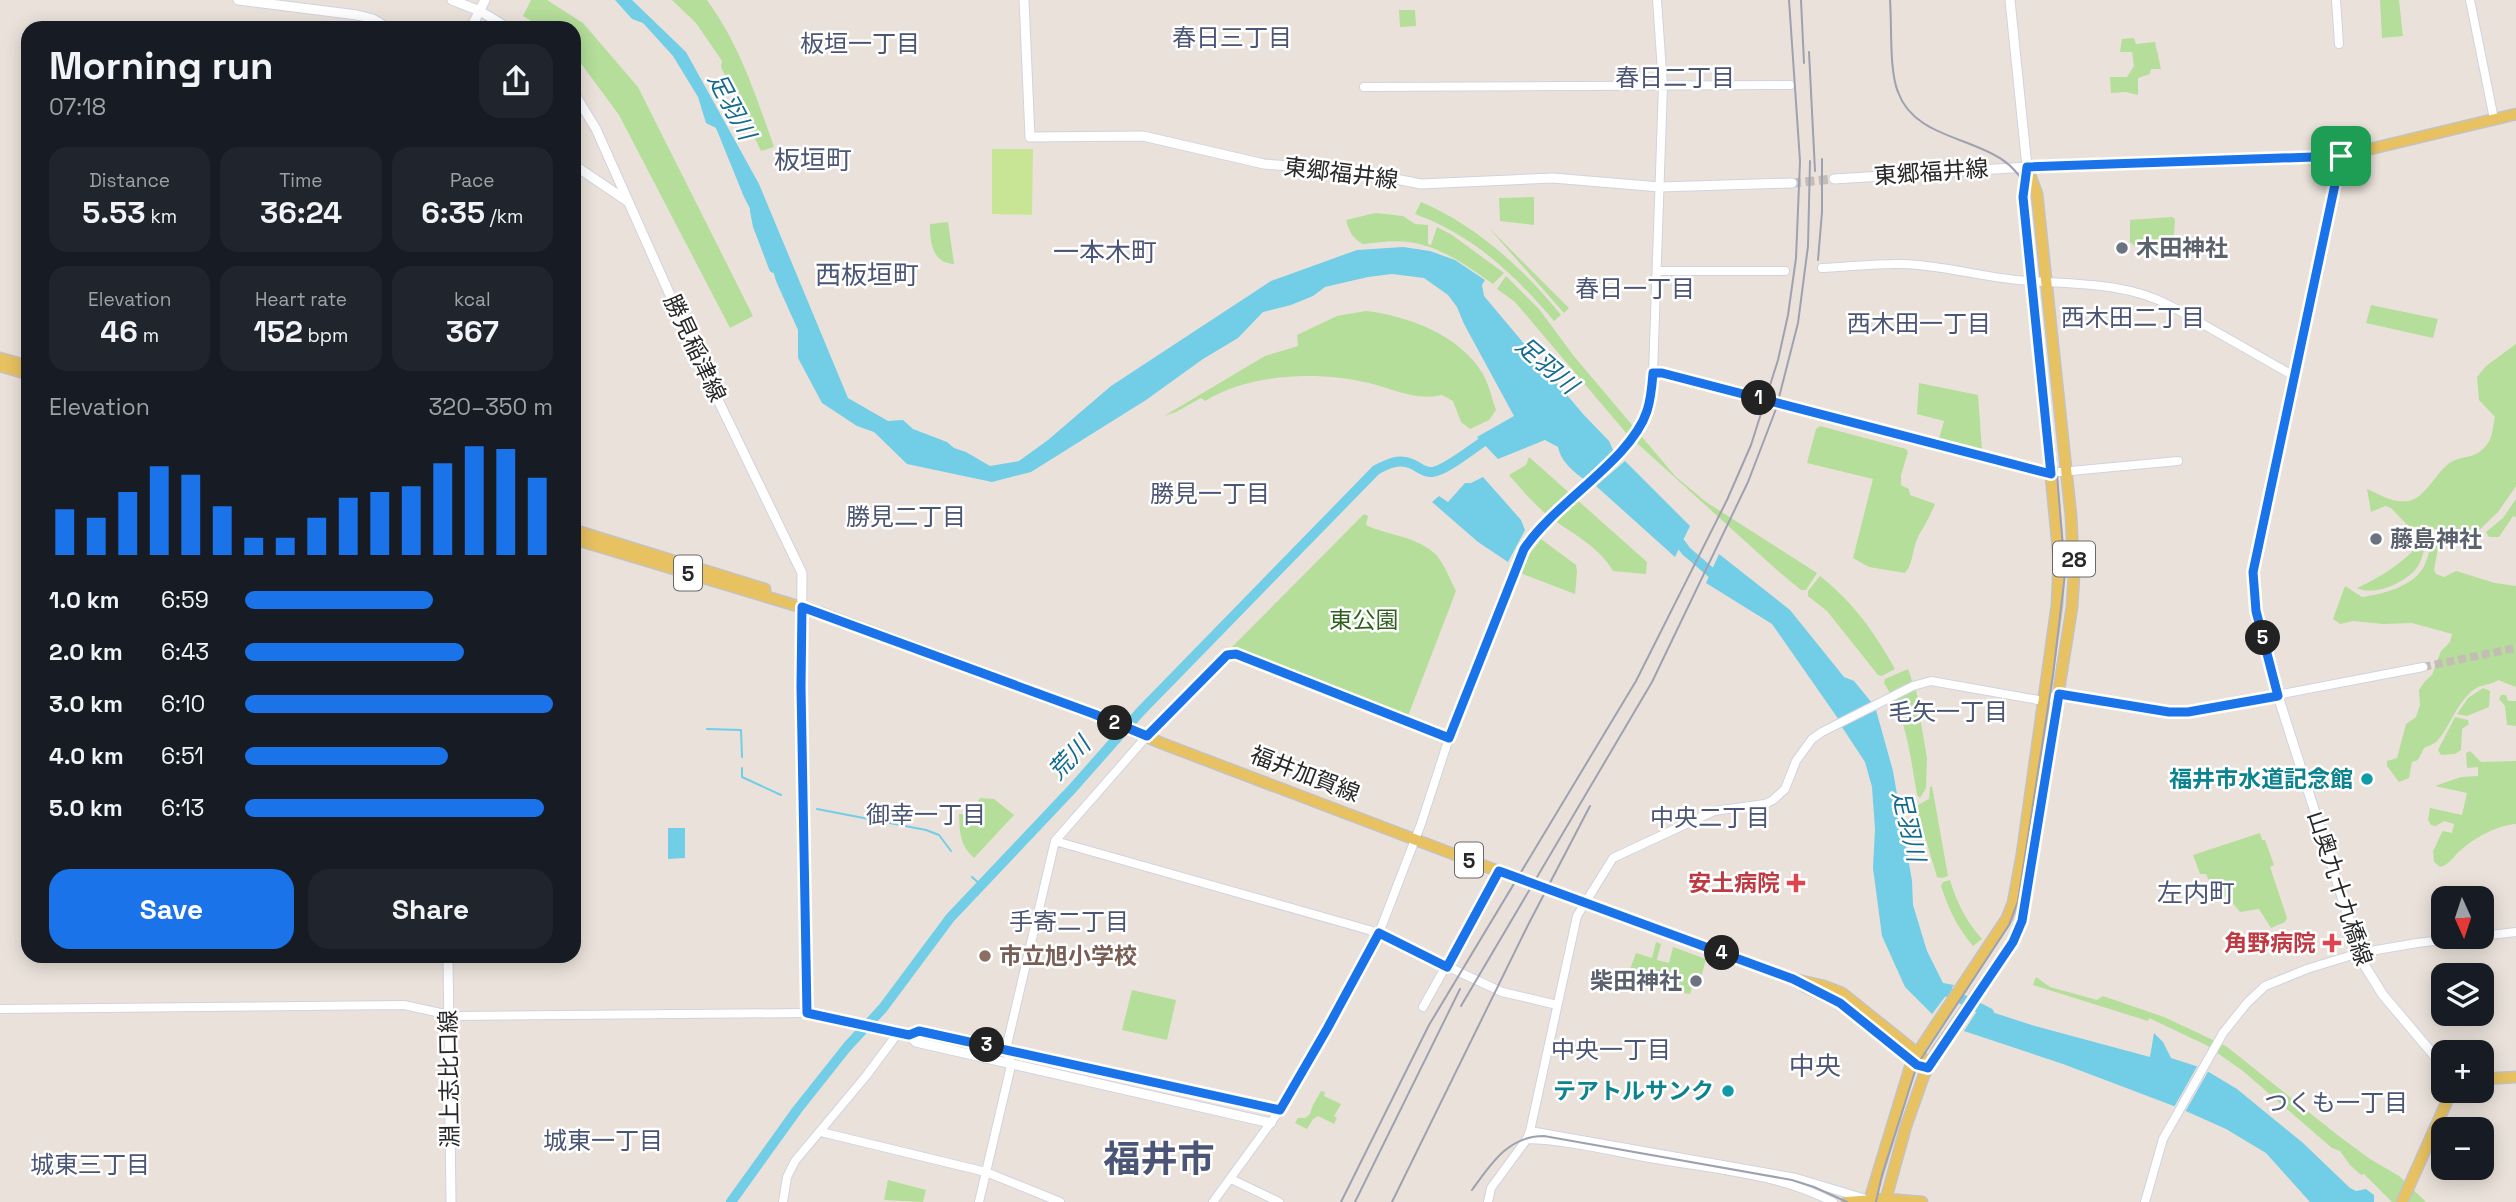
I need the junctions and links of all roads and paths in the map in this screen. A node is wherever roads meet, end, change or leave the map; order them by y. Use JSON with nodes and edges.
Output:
{"nodes":[{"id":1,"x":238,"y":0,"type":"edge"},
{"id":2,"x":452,"y":0,"type":"edge"},
{"id":3,"x":1024,"y":0,"type":"edge"},
{"id":4,"x":1657,"y":0,"type":"edge"},
{"id":5,"x":2010,"y":0,"type":"edge"},
{"id":6,"x":2336,"y":0,"type":"edge"},
{"id":7,"x":2470,"y":0,"type":"edge"},
{"id":8,"x":482,"y":6,"type":"edge"},
{"id":9,"x":376,"y":21,"type":"edge"},
{"id":10,"x":500,"y":21,"type":"edge"},
{"id":11,"x":2339,"y":44,"type":"dead end"},
{"id":12,"x":1790,"y":85,"type":"dead end"},
{"id":13,"x":1663,"y":86,"type":"junction"},
{"id":14,"x":1364,"y":87,"type":"dead end"},
{"id":15,"x":581,"y":104,"type":"edge"},
{"id":16,"x":2516,"y":114,"type":"edge"},
{"id":17,"x":2494,"y":119,"type":"junction"},
{"id":18,"x":2341,"y":156,"type":"junction"},
{"id":19,"x":2027,"y":167,"type":"junction"},
{"id":20,"x":581,"y":170,"type":"edge"},
{"id":21,"x":1834,"y":179,"type":"tunnel mouth"},
{"id":22,"x":1792,"y":183,"type":"tunnel mouth"},
{"id":23,"x":1660,"y":187,"type":"junction"},
{"id":24,"x":629,"y":202,"type":"junction"},
{"id":25,"x":1822,"y":268,"type":"dead end"},
{"id":26,"x":1657,"y":271,"type":"junction"},
{"id":27,"x":1785,"y":271,"type":"dead end"},
{"id":28,"x":2046,"y":280,"type":"junction"},
{"id":29,"x":2031,"y":281,"type":"junction"},
{"id":30,"x":0,"y":358,"type":"edge"},
{"id":31,"x":21,"y":364,"type":"edge"},
{"id":32,"x":0,"y":366,"type":"edge"},
{"id":33,"x":21,"y":372,"type":"edge"},
{"id":34,"x":1653,"y":373,"type":"junction"},
{"id":35,"x":2294,"y":376,"type":"junction"},
{"id":36,"x":2178,"y":461,"type":"dead end"},
{"id":37,"x":2066,"y":473,"type":"junction"},
{"id":38,"x":2051,"y":474,"type":"junction"},
{"id":39,"x":581,"y":532,"type":"edge"},
{"id":40,"x":581,"y":541,"type":"edge"},
{"id":41,"x":802,"y":607,"type":"junction"},
{"id":42,"x":2423,"y":667,"type":"tunnel mouth"},
{"id":43,"x":2059,"y":694,"type":"junction"},
{"id":44,"x":2278,"y":696,"type":"junction"},
{"id":45,"x":2044,"y":701,"type":"junction"},
{"id":46,"x":1142,"y":734,"type":"junction"},
{"id":47,"x":1449,"y":738,"type":"junction"},
{"id":48,"x":1415,"y":839,"type":"junction"},
{"id":49,"x":1055,"y":841,"type":"junction"},
{"id":50,"x":1499,"y":871,"type":"junction"},
{"id":51,"x":1586,"y":904,"type":"junction"},
{"id":52,"x":2516,"y":932,"type":"edge"},
{"id":53,"x":1379,"y":933,"type":"junction"},
{"id":54,"x":2494,"y":934,"type":"edge"},
{"id":55,"x":2431,"y":943,"type":"edge"},
{"id":56,"x":2359,"y":953,"type":"junction"},
{"id":57,"x":448,"y":963,"type":"edge"},
{"id":58,"x":1447,"y":967,"type":"junction"},
{"id":59,"x":1557,"y":1005,"type":"junction"},
{"id":60,"x":1423,"y":1007,"type":"dead end"},
{"id":61,"x":0,"y":1009,"type":"edge"},
{"id":62,"x":807,"y":1013,"type":"junction"},
{"id":63,"x":449,"y":1016,"type":"junction"},
{"id":64,"x":898,"y":1033,"type":"junction"},
{"id":65,"x":909,"y":1035,"type":"junction"},
{"id":66,"x":1006,"y":1049,"type":"junction"},
{"id":67,"x":2431,"y":1051,"type":"edge"},
{"id":68,"x":1918,"y":1053,"type":"junction"},
{"id":69,"x":1010,"y":1063,"type":"junction"},
{"id":70,"x":1928,"y":1068,"type":"junction"},
{"id":71,"x":2516,"y":1077,"type":"edge"},
{"id":72,"x":2494,"y":1078,"type":"edge"},
{"id":73,"x":2446,"y":1103,"type":"edge"},
{"id":74,"x":1280,"y":1110,"type":"junction"},
{"id":75,"x":1272,"y":1123,"type":"junction"},
{"id":76,"x":821,"y":1132,"type":"junction"},
{"id":77,"x":1529,"y":1135,"type":"junction"},
{"id":78,"x":986,"y":1172,"type":"junction"},
{"id":79,"x":1231,"y":1179,"type":"junction"},
{"id":80,"x":1885,"y":1200,"type":"edge"},
{"id":81,"x":1869,"y":1201,"type":"edge"},
{"id":82,"x":451,"y":1202,"type":"edge"},
{"id":83,"x":783,"y":1202,"type":"edge"},
{"id":84,"x":979,"y":1202,"type":"edge"},
{"id":85,"x":1060,"y":1202,"type":"edge"},
{"id":86,"x":1213,"y":1202,"type":"edge"},
{"id":87,"x":1279,"y":1202,"type":"edge"},
{"id":88,"x":1488,"y":1202,"type":"edge"},
{"id":89,"x":1833,"y":1202,"type":"edge"},
{"id":90,"x":1847,"y":1202,"type":"edge"},
{"id":91,"x":1922,"y":1202,"type":"edge"},
{"id":92,"x":2146,"y":1202,"type":"edge"},
{"id":93,"x":2402,"y":1202,"type":"edge"}],
"edges":[{"from":1,"to":9,"type":"main road"},
{"from":2,"to":8,"type":"main road"},
{"from":3,"to":23,"type":"main road","name":"東郷福井線"},
{"from":4,"to":13,"type":"street"},
{"from":5,"to":19,"type":"main road"},
{"from":6,"to":11,"type":"street"},
{"from":7,"to":17,"type":"street"},
{"from":8,"to":10,"type":"main road"},
{"from":12,"to":13,"type":"street"},
{"from":13,"to":14,"type":"street"},
{"from":13,"to":23,"type":"street"},
{"from":15,"to":24,"type":"main road","name":"勝見稲津線"},
{"from":16,"to":17,"type":"main road"},
{"from":17,"to":18,"type":"main road"},
{"from":18,"to":19,"type":"main road"},
{"from":18,"to":35,"type":"main road","name":"山奥九十九橋線"},
{"from":19,"to":21,"type":"main road","name":"東郷福井線"},
{"from":19,"to":28,"type":"main road","number":"28"},
{"from":19,"to":29,"type":"main road","number":"28"},
{"from":20,"to":24,"type":"main road"},
{"from":22,"to":23,"type":"main road","name":"東郷福井線"},
{"from":23,"to":26,"type":"street"},
{"from":24,"to":41,"type":"main road","name":"勝見稲津線"},
{"from":25,"to":29,"type":"street"},
{"from":26,"to":27,"type":"street"},
{"from":26,"to":34,"type":"street"},
{"from":28,"to":29,"type":"street"},
{"from":28,"to":35,"type":"street"},
{"from":28,"to":37,"type":"main road","number":"28"},
{"from":29,"to":38,"type":"main road","number":"28"},
{"from":30,"to":31,"type":"main road"},
{"from":32,"to":33,"type":"main road"},
{"from":34,"to":38,"type":"street"},
{"from":34,"to":47,"type":"street"},
{"from":35,"to":44,"type":"main road","name":"山奥九十九橋線"},
{"from":36,"to":37,"type":"street"},
{"from":37,"to":38,"type":"street"},
{"from":37,"to":43,"type":"main road","number":"28"},
{"from":38,"to":45,"type":"main road","number":"28"},
{"from":39,"to":41,"type":"main road","name":"福井加賀線","number":"5"},
{"from":40,"to":41,"type":"main road","name":"福井加賀線","number":"5"},
{"from":41,"to":46,"type":"main road","name":"福井加賀線","number":"5"},
{"from":41,"to":62,"type":"main road","name":"勝見稲津線"},
{"from":42,"to":44,"type":"street"},
{"from":43,"to":44,"type":"street"},
{"from":43,"to":45,"type":"street"},
{"from":43,"to":70,"type":"main road","number":"28"},
{"from":44,"to":56,"type":"main road","name":"山奥九十九橋線"},
{"from":45,"to":51,"type":"street"},
{"from":45,"to":68,"type":"main road","number":"28"},
{"from":46,"to":47,"type":"street"},
{"from":46,"to":48,"type":"main road","name":"福井加賀線","number":"5"},
{"from":46,"to":49,"type":"street"},
{"from":47,"to":48,"type":"street"},
{"from":48,"to":50,"type":"main road","name":"福井加賀線","number":"5"},
{"from":48,"to":53,"type":"street"},
{"from":49,"to":53,"type":"street"},
{"from":49,"to":66,"type":"street"},
{"from":50,"to":51,"type":"main road","name":"福井加賀線","number":"5"},
{"from":50,"to":58,"type":"street"},
{"from":51,"to":59,"type":"street"},
{"from":51,"to":68,"type":"main road","name":"福井加賀線","number":"5"},
{"from":52,"to":54,"type":"street"},
{"from":53,"to":58,"type":"street"},
{"from":53,"to":74,"type":"street"},
{"from":55,"to":56,"type":"street"},
{"from":56,"to":67,"type":"main road","name":"山奥九十九橋線"},
{"from":56,"to":92,"type":"street"},
{"from":57,"to":63,"type":"main road","name":"淵上志比口線"},
{"from":58,"to":59,"type":"street"},
{"from":58,"to":60,"type":"street"},
{"from":59,"to":77,"type":"street"},
{"from":61,"to":63,"type":"street"},
{"from":62,"to":63,"type":"street"},
{"from":62,"to":64,"type":"main road"},
{"from":63,"to":82,"type":"main road","name":"淵上志比口線"},
{"from":64,"to":65,"type":"main road"},
{"from":64,"to":76,"type":"street"},
{"from":65,"to":66,"type":"main road"},
{"from":65,"to":69,"type":"main road"},
{"from":66,"to":69,"type":"street"},
{"from":66,"to":74,"type":"main road"},
{"from":68,"to":70,"type":"main road","name":"福井加賀線","number":"5"},
{"from":68,"to":81,"type":"main road"},
{"from":69,"to":75,"type":"main road"},
{"from":69,"to":78,"type":"street"},
{"from":70,"to":80,"type":"main road"},
{"from":71,"to":72,"type":"main road"},
{"from":73,"to":93,"type":"main road"},
{"from":74,"to":75,"type":"street"},
{"from":75,"to":79,"type":"street"},
{"from":76,"to":78,"type":"street"},
{"from":76,"to":83,"type":"street"},
{"from":77,"to":81,"type":"street"},
{"from":77,"to":88,"type":"street"},
{"from":77,"to":89,"type":"street"},
{"from":78,"to":84,"type":"street"},
{"from":78,"to":85,"type":"street"},
{"from":79,"to":86,"type":"street"},
{"from":79,"to":87,"type":"street"},
{"from":80,"to":81,"type":"main road"},
{"from":80,"to":91,"type":"main road"},
{"from":81,"to":90,"type":"main road"}]}
